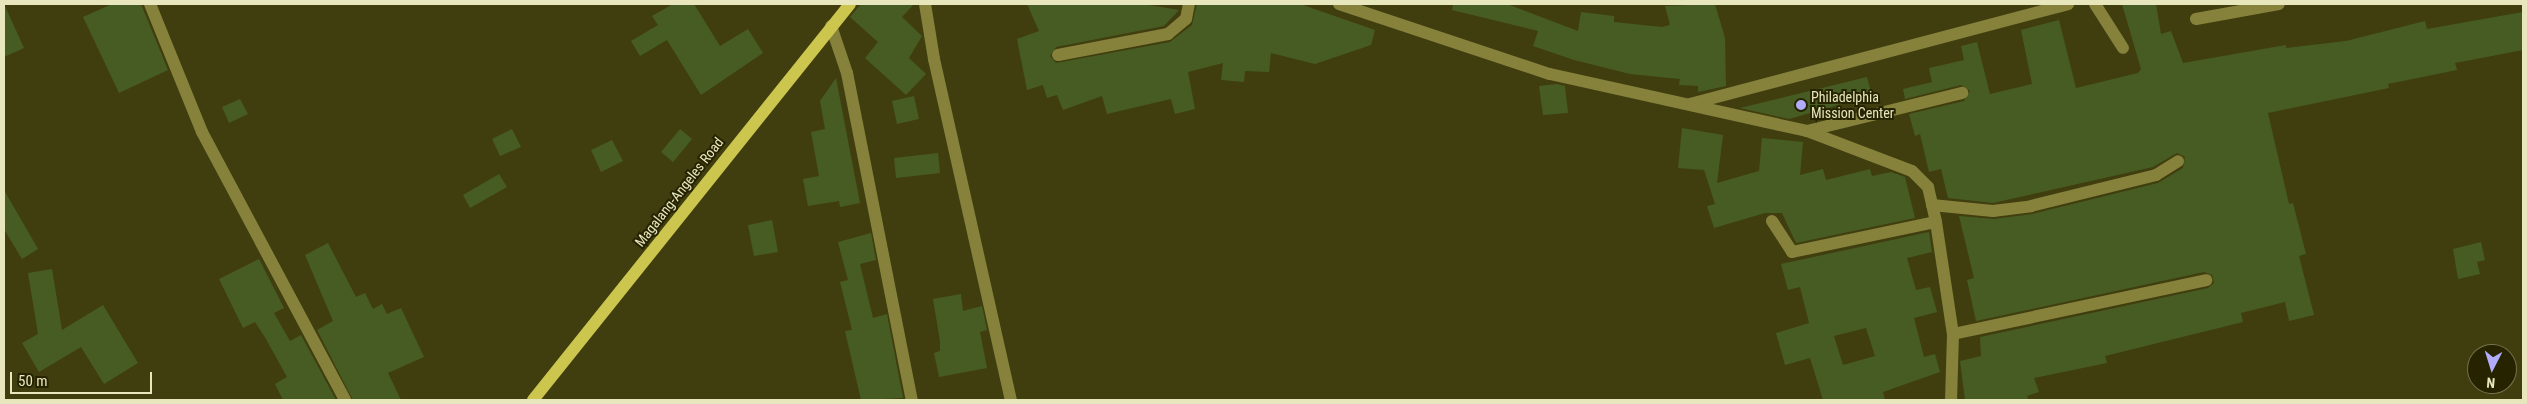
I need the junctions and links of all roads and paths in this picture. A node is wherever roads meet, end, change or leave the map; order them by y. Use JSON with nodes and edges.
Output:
{"nodes":[{"id":1,"x":150,"y":4,"type":"edge"},
{"id":2,"x":850,"y":4,"type":"edge"},
{"id":3,"x":925,"y":4,"type":"edge"},
{"id":4,"x":1189,"y":4,"type":"edge"},
{"id":5,"x":1339,"y":4,"type":"edge"},
{"id":6,"x":2068,"y":4,"type":"edge"},
{"id":7,"x":2095,"y":4,"type":"edge"},
{"id":8,"x":2279,"y":4,"type":"edge"},
{"id":9,"x":2196,"y":19,"type":"dead end"},
{"id":10,"x":831,"y":26,"type":"junction"},
{"id":11,"x":2123,"y":48,"type":"dead end"},
{"id":12,"x":1058,"y":55,"type":"dead end"},
{"id":13,"x":1962,"y":93,"type":"dead end"},
{"id":14,"x":1688,"y":104,"type":"junction"},
{"id":15,"x":1806,"y":130,"type":"junction"},
{"id":16,"x":2178,"y":161,"type":"dead end"},
{"id":17,"x":1932,"y":205,"type":"junction"},
{"id":18,"x":1772,"y":221,"type":"dead end"},
{"id":19,"x":1936,"y":222,"type":"junction"},
{"id":20,"x":2206,"y":280,"type":"dead end"},
{"id":21,"x":1953,"y":334,"type":"junction"},
{"id":22,"x":345,"y":400,"type":"edge"},
{"id":23,"x":534,"y":400,"type":"edge"},
{"id":24,"x":912,"y":400,"type":"edge"},
{"id":25,"x":1012,"y":400,"type":"edge"},
{"id":26,"x":1951,"y":400,"type":"edge"}],
"edges":[{"from":1,"to":22,"type":"street"},
{"from":2,"to":10,"type":"main road","name":"Magalang-Angeles Road"},
{"from":3,"to":25,"type":"street"},
{"from":4,"to":12,"type":"street"},
{"from":5,"to":14,"type":"street"},
{"from":6,"to":14,"type":"street"},
{"from":7,"to":11,"type":"street"},
{"from":8,"to":9,"type":"street"},
{"from":10,"to":23,"type":"main road","name":"Magalang-Angeles Road"},
{"from":10,"to":24,"type":"street"},
{"from":13,"to":15,"type":"street"},
{"from":14,"to":15,"type":"street"},
{"from":15,"to":17,"type":"street"},
{"from":16,"to":17,"type":"street"},
{"from":17,"to":19,"type":"street"},
{"from":18,"to":19,"type":"street"},
{"from":19,"to":21,"type":"street"},
{"from":20,"to":21,"type":"street"},
{"from":21,"to":26,"type":"street"}]}
